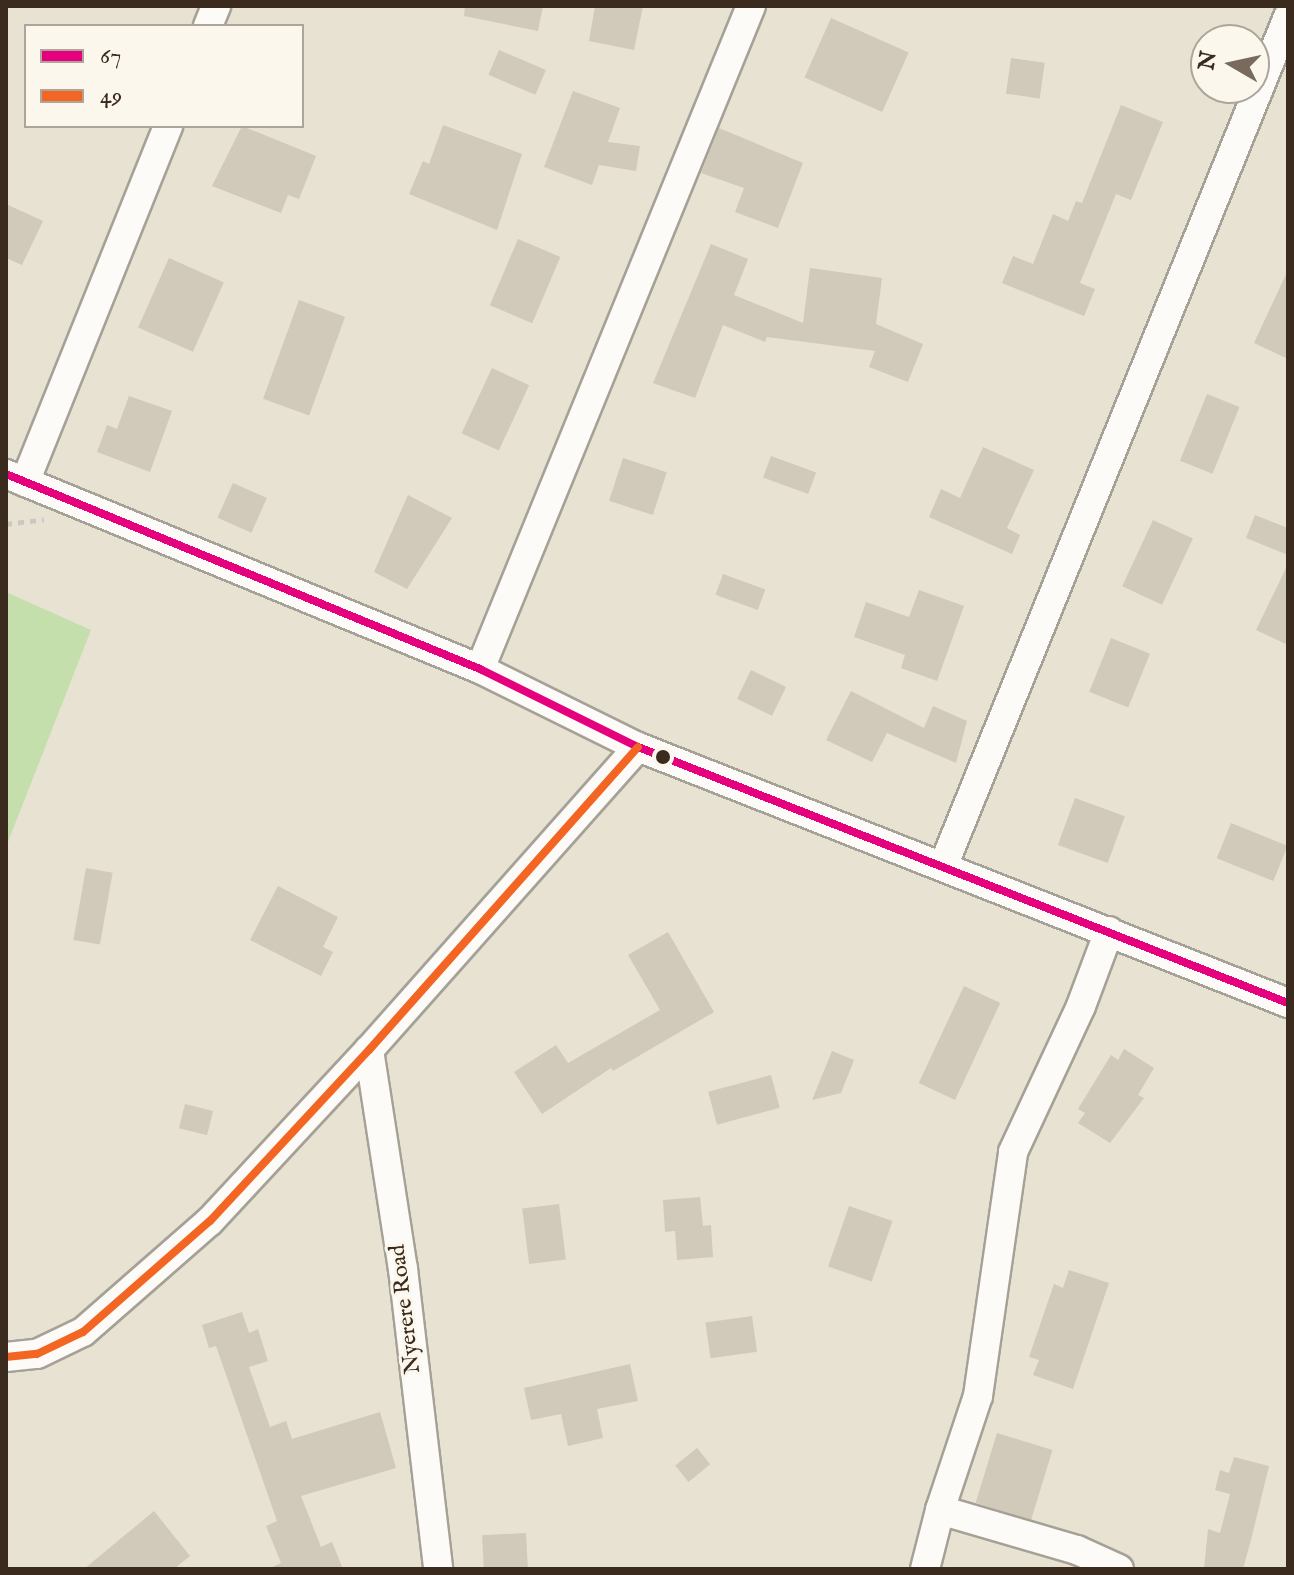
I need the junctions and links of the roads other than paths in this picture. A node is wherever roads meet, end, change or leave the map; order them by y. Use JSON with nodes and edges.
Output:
{"nodes":[{"id":1,"x":751,"y":6,"type":"edge"},
{"id":2,"x":1288,"y":17,"type":"edge"},
{"id":3,"x":167,"y":128,"type":"edge"},
{"id":4,"x":16,"y":478,"type":"edge"},
{"id":5,"x":480,"y":669,"type":"junction"},
{"id":6,"x":638,"y":747,"type":"junction"},
{"id":7,"x":944,"y":864,"type":"junction"},
{"id":8,"x":1109,"y":931,"type":"junction"},
{"id":9,"x":1288,"y":1003,"type":"edge"},
{"id":10,"x":369,"y":1050,"type":"junction"},
{"id":11,"x":6,"y":1357,"type":"edge"},
{"id":12,"x":940,"y":1510,"type":"junction"},
{"id":13,"x":438,"y":1569,"type":"edge"},
{"id":14,"x":925,"y":1569,"type":"edge"},
{"id":15,"x":1119,"y":1569,"type":"edge"}],
"edges":[{"from":1,"to":5,"type":"street"},
{"from":2,"to":7,"type":"street"},
{"from":3,"to":4,"type":"street"},
{"from":4,"to":5,"type":"street"},
{"from":5,"to":6,"type":"street"},
{"from":6,"to":7,"type":"street"},
{"from":6,"to":10,"type":"street"},
{"from":7,"to":8,"type":"street"},
{"from":8,"to":9,"type":"street"},
{"from":8,"to":12,"type":"street"},
{"from":10,"to":11,"type":"street"},
{"from":10,"to":13,"type":"street","name":"Nyerere Road"},
{"from":12,"to":14,"type":"street"},
{"from":12,"to":15,"type":"street"}]}
